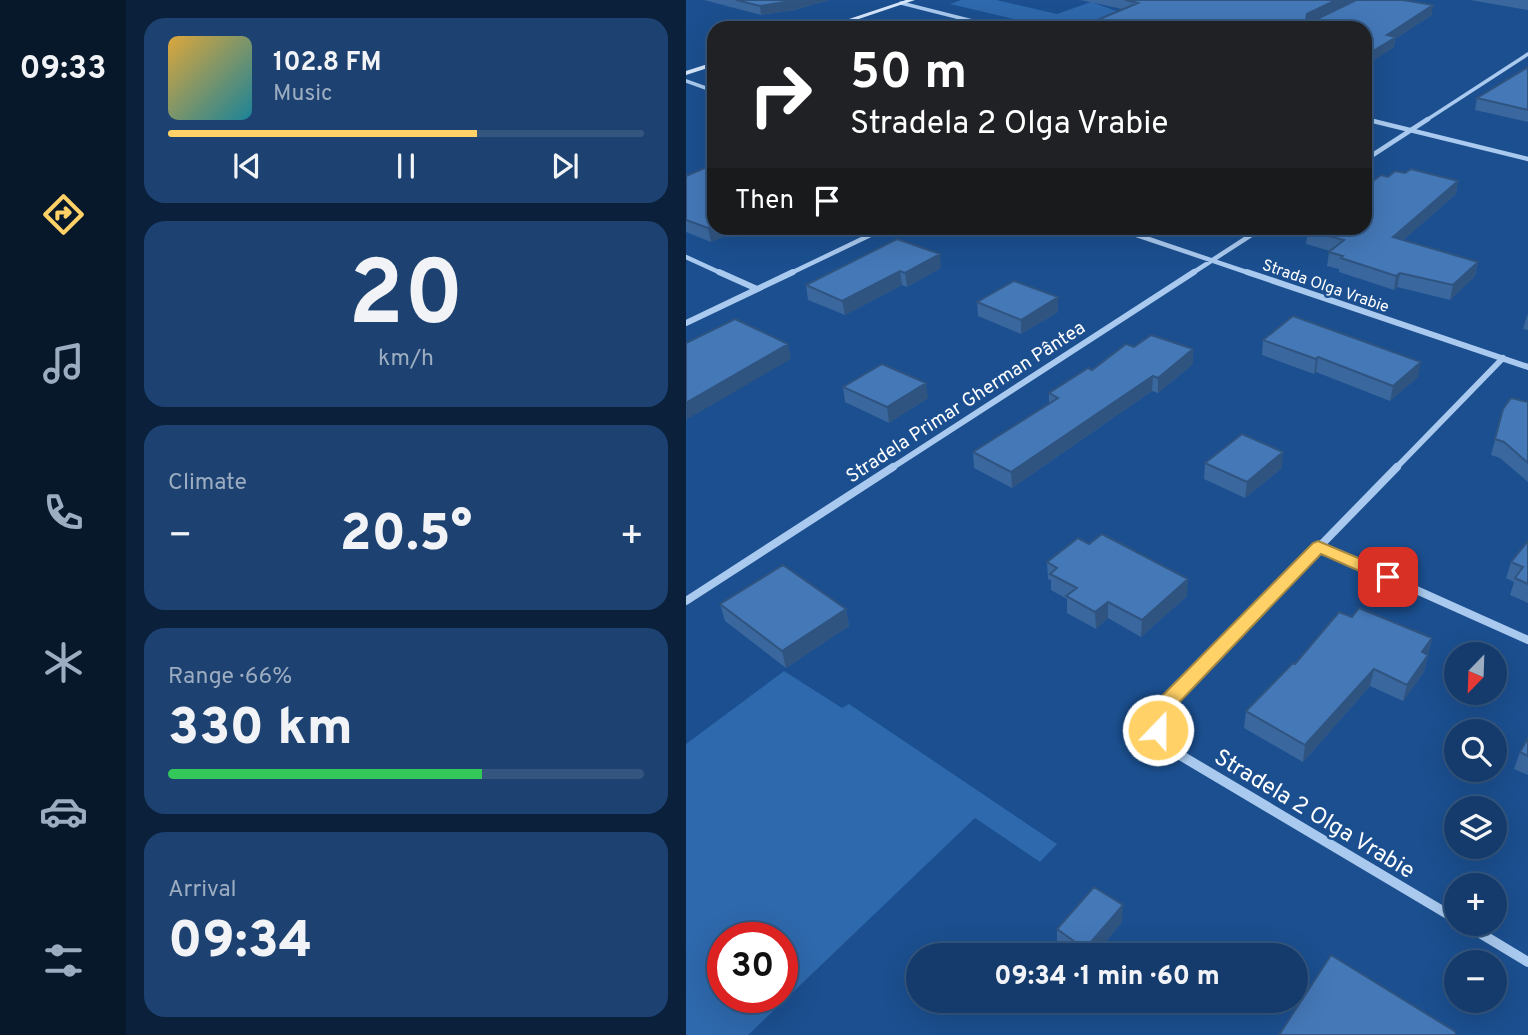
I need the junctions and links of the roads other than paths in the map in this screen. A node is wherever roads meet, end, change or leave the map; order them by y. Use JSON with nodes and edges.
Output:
{"nodes":[{"id":1,"x":912,"y":0,"type":"edge"},
{"id":2,"x":901,"y":3,"type":"junction"},
{"id":3,"x":846,"y":21,"type":"edge"},
{"id":4,"x":972,"y":21,"type":"edge"},
{"id":5,"x":1528,"y":54,"type":"edge"},
{"id":6,"x":707,"y":66,"type":"edge"},
{"id":7,"x":686,"y":74,"type":"edge"},
{"id":8,"x":686,"y":81,"type":"edge"},
{"id":9,"x":707,"y":88,"type":"edge"},
{"id":10,"x":1372,"y":121,"type":"edge"},
{"id":11,"x":1411,"y":130,"type":"junction"},
{"id":12,"x":1372,"y":155,"type":"edge"},
{"id":13,"x":1528,"y":159,"type":"edge"},
{"id":14,"x":870,"y":235,"type":"edge"},
{"id":15,"x":1137,"y":235,"type":"edge"},
{"id":16,"x":1251,"y":235,"type":"edge"},
{"id":17,"x":686,"y":257,"type":"edge"},
{"id":18,"x":1212,"y":260,"type":"junction"},
{"id":19,"x":757,"y":289,"type":"junction"},
{"id":20,"x":686,"y":323,"type":"edge"},
{"id":21,"x":1503,"y":358,"type":"junction"},
{"id":22,"x":1528,"y":367,"type":"edge"},
{"id":23,"x":1318,"y":546,"type":"junction"},
{"id":24,"x":686,"y":601,"type":"edge"},
{"id":25,"x":1528,"y":640,"type":"edge"},
{"id":26,"x":1444,"y":912,"type":"edge"},
{"id":27,"x":1485,"y":936,"type":"edge"},
{"id":28,"x":1528,"y":962,"type":"edge"}],
"edges":[{"from":1,"to":2,"type":"street"},
{"from":2,"to":3,"type":"street"},
{"from":2,"to":4,"type":"street"},
{"from":5,"to":11,"type":"street"},
{"from":6,"to":7,"type":"street"},
{"from":8,"to":9,"type":"street"},
{"from":10,"to":11,"type":"street"},
{"from":11,"to":12,"type":"street"},
{"from":11,"to":13,"type":"street"},
{"from":14,"to":19,"type":"street"},
{"from":15,"to":18,"type":"street","name":"Strada Olga Vrabie"},
{"from":16,"to":18,"type":"street","name":"Stradela Primar Gherman Pântea"},
{"from":17,"to":19,"type":"street"},
{"from":18,"to":21,"type":"street","name":"Strada Olga Vrabie"},
{"from":18,"to":24,"type":"street","name":"Stradela Primar Gherman Pântea"},
{"from":19,"to":20,"type":"street"},
{"from":21,"to":22,"type":"street","name":"Strada Olga Vrabie"},
{"from":21,"to":23,"type":"street","name":"Stradela 2 Olga Vrabie"},
{"from":23,"to":25,"type":"street"},
{"from":23,"to":26,"type":"street","name":"Stradela 2 Olga Vrabie"},
{"from":27,"to":28,"type":"street"}]}
